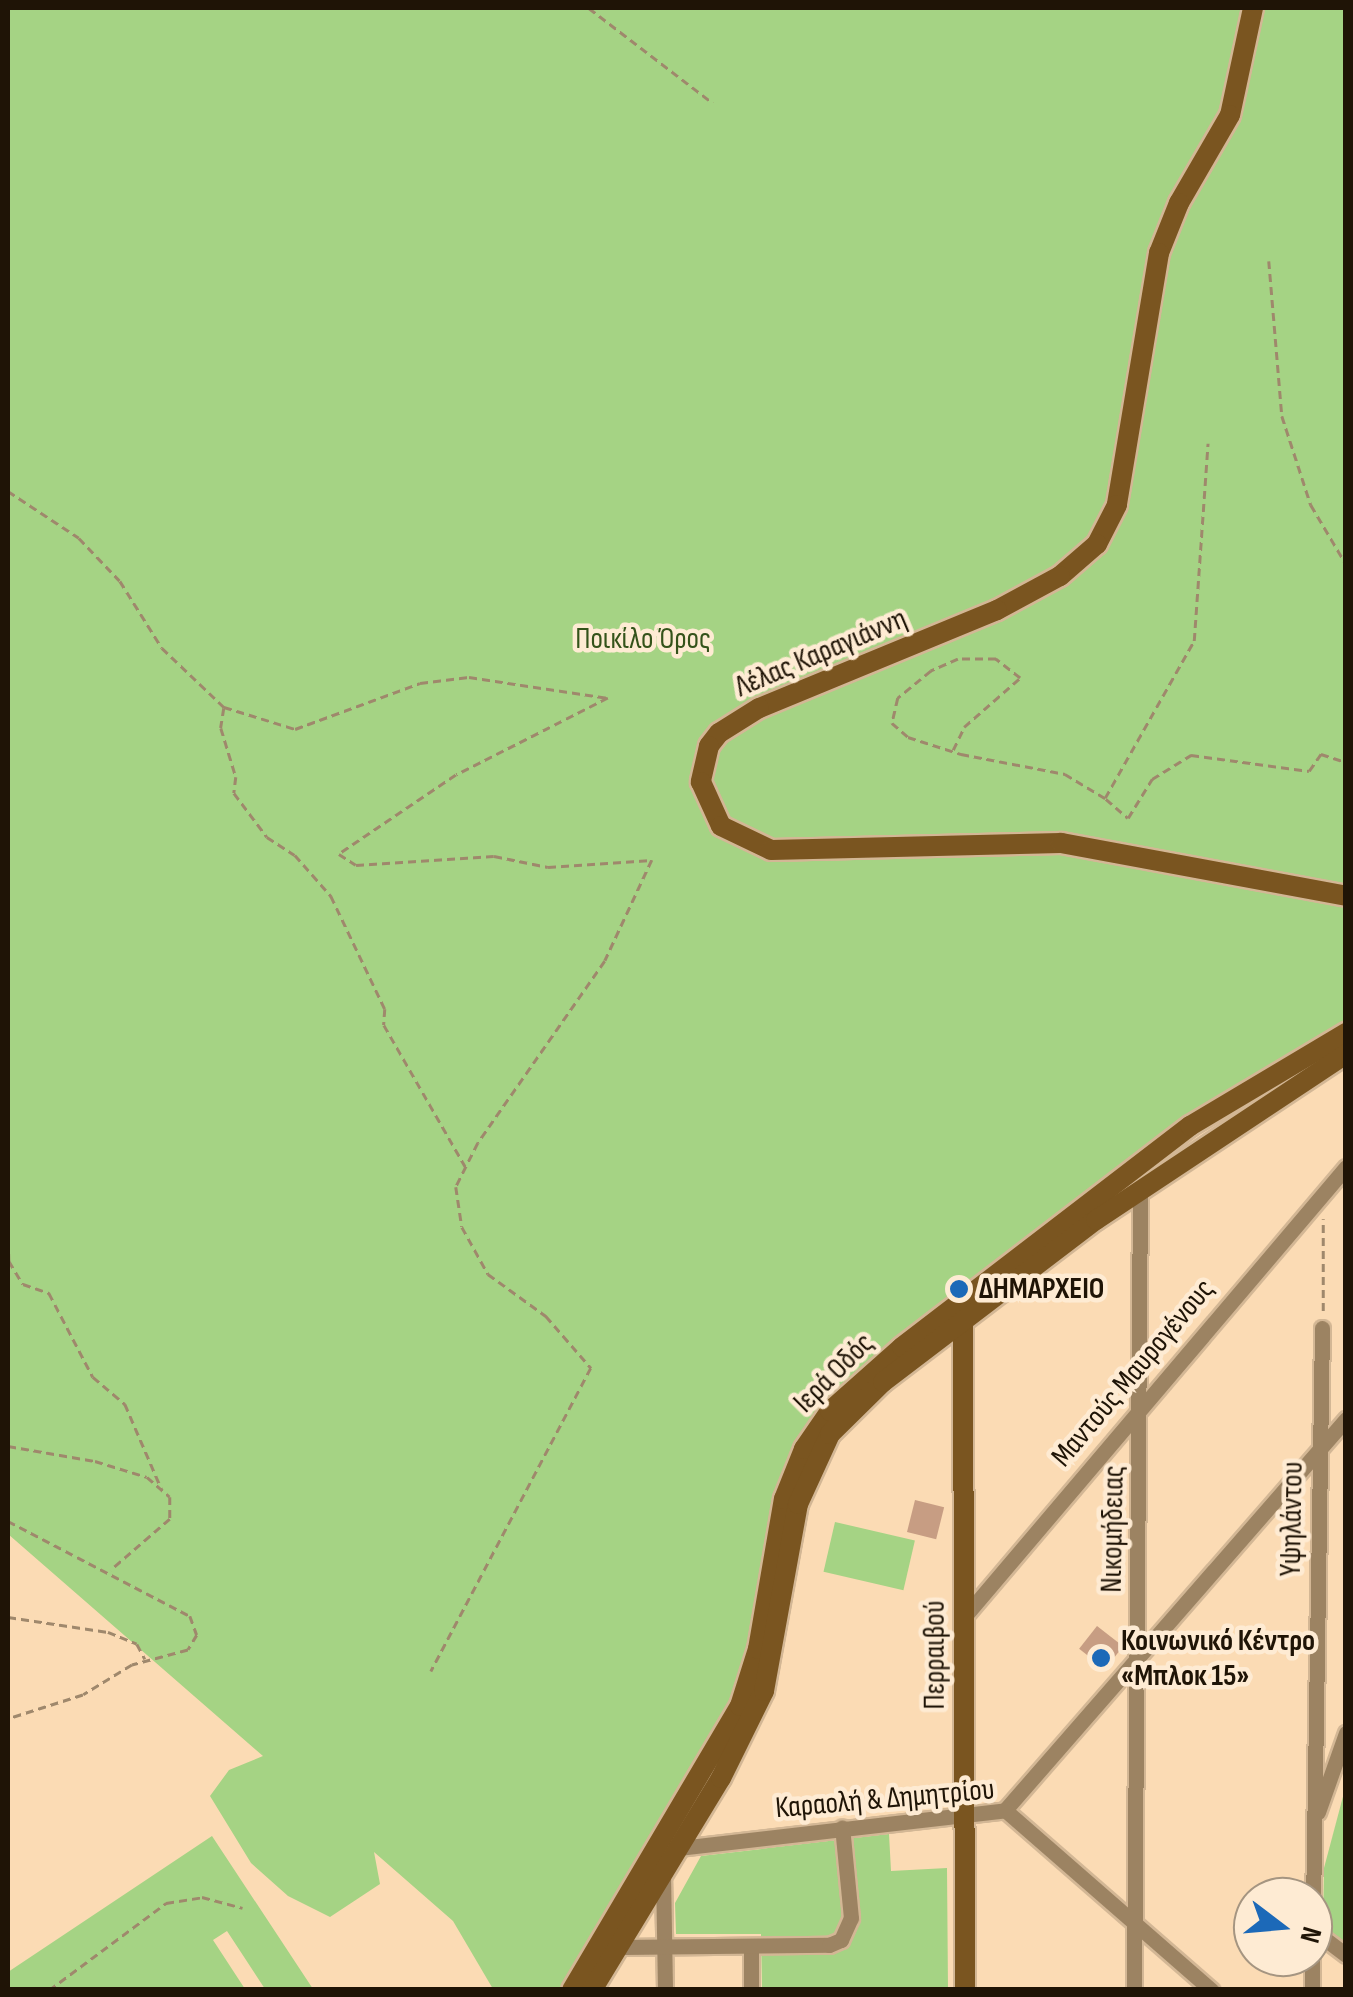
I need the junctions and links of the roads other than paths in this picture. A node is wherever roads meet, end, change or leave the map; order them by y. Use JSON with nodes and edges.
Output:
{"nodes":[{"id":1,"x":1252,"y":8,"type":"edge"},
{"id":2,"x":1346,"y":896,"type":"edge"},
{"id":3,"x":1346,"y":1033,"type":"edge"},
{"id":4,"x":1346,"y":1054,"type":"edge"},
{"id":5,"x":1346,"y":1168,"type":"edge"},
{"id":6,"x":1140,"y":1190,"type":"junction"},
{"id":7,"x":962,"y":1321,"type":"junction"},
{"id":8,"x":1322,"y":1328,"type":"road end"},
{"id":9,"x":1143,"y":1403,"type":"junction"},
{"id":10,"x":1346,"y":1418,"type":"edge"},
{"id":11,"x":1320,"y":1448,"type":"junction"},
{"id":12,"x":965,"y":1616,"type":"junction"},
{"id":13,"x":1139,"y":1655,"type":"junction"},
{"id":14,"x":1346,"y":1733,"type":"edge"},
{"id":15,"x":1005,"y":1810,"type":"junction"},
{"id":16,"x":966,"y":1812,"type":"junction"},
{"id":17,"x":1314,"y":1821,"type":"junction"},
{"id":18,"x":842,"y":1827,"type":"junction"},
{"id":19,"x":679,"y":1848,"type":"junction"},
{"id":20,"x":664,"y":1874,"type":"junction"},
{"id":21,"x":1313,"y":1877,"type":"edge"},
{"id":22,"x":1134,"y":1921,"type":"junction"},
{"id":23,"x":751,"y":1946,"type":"junction"},
{"id":24,"x":664,"y":1947,"type":"junction"},
{"id":25,"x":621,"y":1948,"type":"junction"},
{"id":26,"x":572,"y":1990,"type":"edge"},
{"id":27,"x":592,"y":1990,"type":"edge"},
{"id":28,"x":664,"y":1990,"type":"edge"},
{"id":29,"x":751,"y":1990,"type":"edge"},
{"id":30,"x":965,"y":1990,"type":"edge"},
{"id":31,"x":1134,"y":1990,"type":"edge"},
{"id":32,"x":1211,"y":1990,"type":"edge"}],
"edges":[{"from":1,"to":2,"type":"main road","name":"Λέλας Καραγιάννη"},
{"from":3,"to":26,"type":"main road","name":"Ιερά Οδός"},
{"from":4,"to":6,"type":"main road","name":"Ιερά Οδός"},
{"from":5,"to":9,"type":"street","name":"Μαντούς Μαυρογένους"},
{"from":6,"to":7,"type":"main road","name":"Ιερά Οδός"},
{"from":6,"to":9,"type":"street","name":"Νικομήδειας"},
{"from":7,"to":12,"type":"main road","name":"Περραιβού"},
{"from":7,"to":19,"type":"main road","name":"Ιερά Οδός"},
{"from":8,"to":11,"type":"street","name":"Υψηλάντου"},
{"from":9,"to":12,"type":"street","name":"Μαντούς Μαυρογένους"},
{"from":9,"to":13,"type":"street","name":"Νικομήδειας"},
{"from":10,"to":11,"type":"street"},
{"from":11,"to":13,"type":"street"},
{"from":11,"to":17,"type":"street","name":"Υψηλάντου"},
{"from":12,"to":16,"type":"main road","name":"Περραιβού"},
{"from":13,"to":15,"type":"street"},
{"from":13,"to":22,"type":"street","name":"Νικομήδειας"},
{"from":14,"to":17,"type":"street"},
{"from":15,"to":16,"type":"street","name":"Καραολή & Δημητρίου"},
{"from":15,"to":22,"type":"street","name":"Καραολή & Δημητρίου"},
{"from":16,"to":18,"type":"street","name":"Καραολή & Δημητρίου"},
{"from":16,"to":30,"type":"main road","name":"Περραιβού"},
{"from":17,"to":21,"type":"street","name":"Υψηλάντου"},
{"from":18,"to":19,"type":"street","name":"Καραολή & Δημητρίου"},
{"from":18,"to":23,"type":"street"},
{"from":19,"to":20,"type":"main road","name":"Ιερά Οδός"},
{"from":20,"to":24,"type":"street"},
{"from":20,"to":25,"type":"main road","name":"Ιερά Οδός"},
{"from":22,"to":31,"type":"street","name":"Νικομήδειας"},
{"from":22,"to":32,"type":"street","name":"Καραολή & Δημητρίου"},
{"from":23,"to":24,"type":"street"},
{"from":23,"to":29,"type":"street"},
{"from":24,"to":25,"type":"street"},
{"from":24,"to":28,"type":"street"},
{"from":25,"to":27,"type":"main road","name":"Ιερά Οδός"}]}
